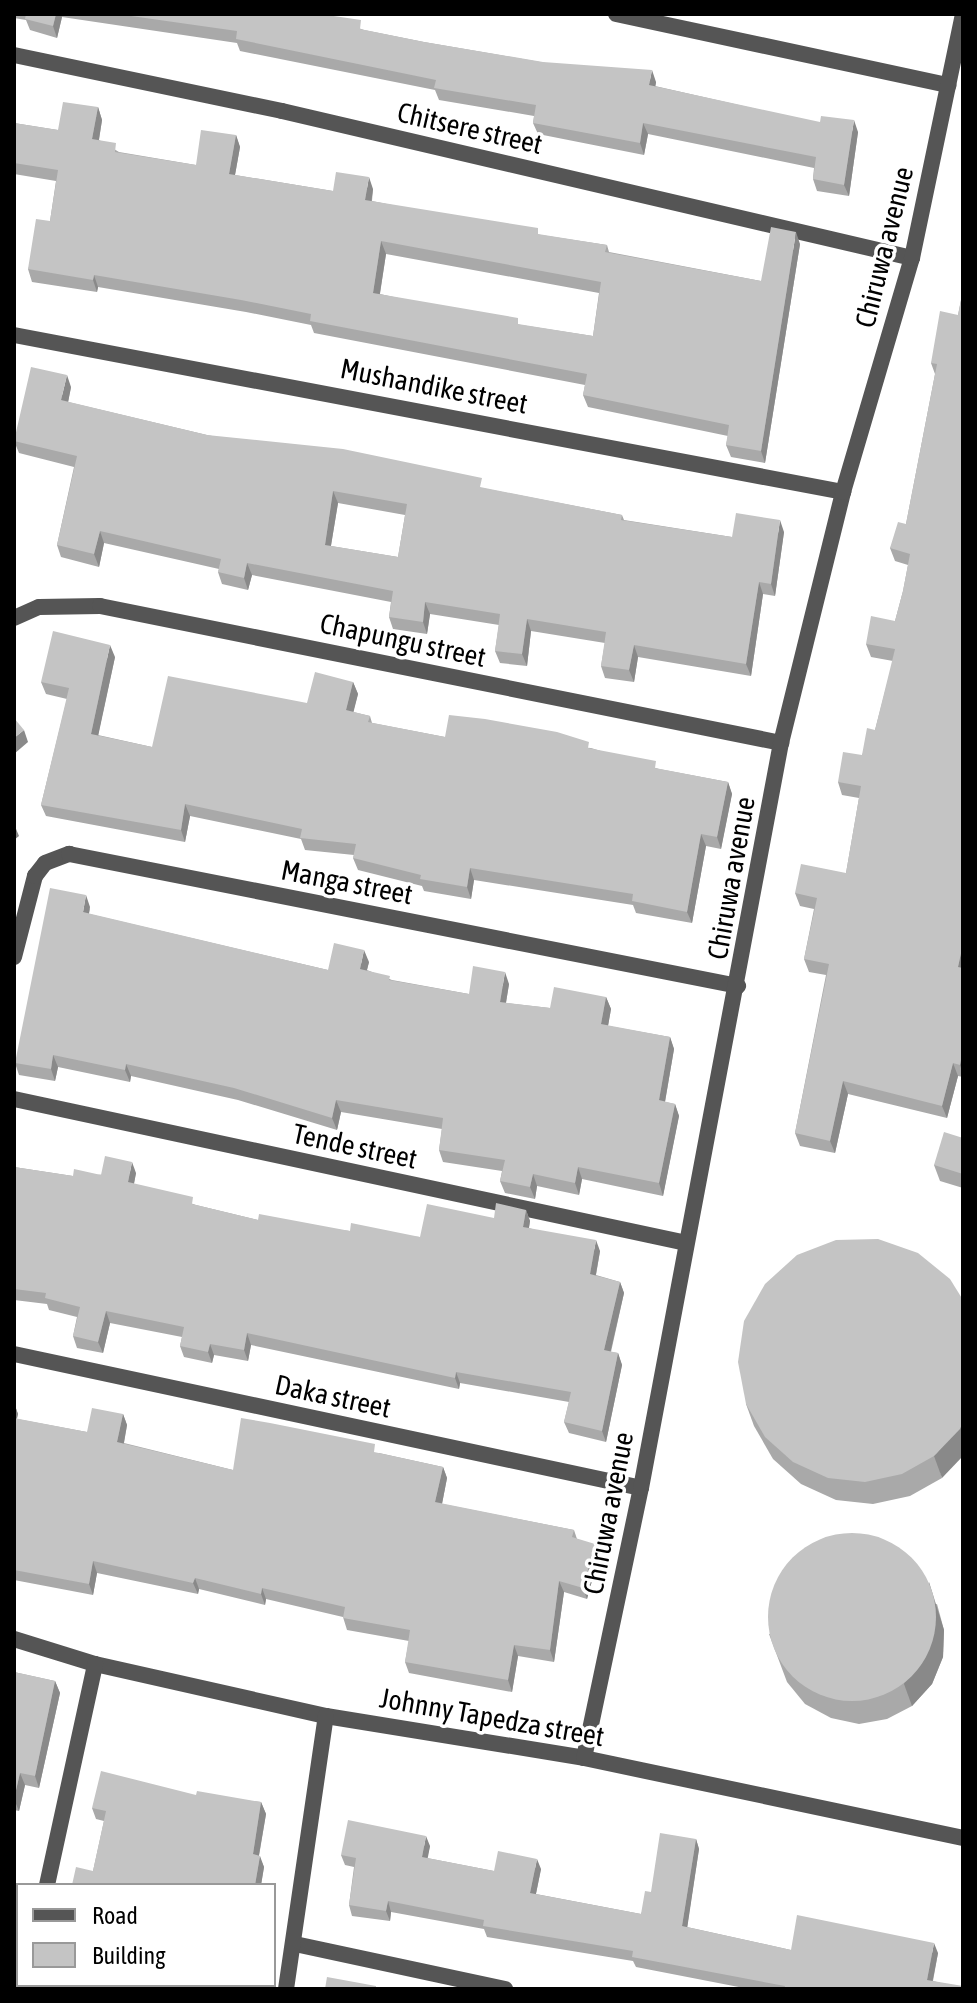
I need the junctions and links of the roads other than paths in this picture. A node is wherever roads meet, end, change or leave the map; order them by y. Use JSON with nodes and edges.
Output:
{"nodes":[{"id":1,"x":616,"y":14,"type":"edge"},
{"id":2,"x":963,"y":14,"type":"edge"},
{"id":3,"x":14,"y":55,"type":"edge"},
{"id":4,"x":948,"y":85,"type":"junction"},
{"id":5,"x":912,"y":258,"type":"junction"},
{"id":6,"x":14,"y":335,"type":"edge"},
{"id":7,"x":843,"y":492,"type":"junction"},
{"id":8,"x":14,"y":618,"type":"edge"},
{"id":9,"x":781,"y":743,"type":"junction"},
{"id":10,"x":14,"y":957,"type":"edge"},
{"id":11,"x":738,"y":986,"type":"junction"},
{"id":12,"x":14,"y":1099,"type":"edge"},
{"id":13,"x":686,"y":1243,"type":"junction"},
{"id":14,"x":14,"y":1354,"type":"edge"},
{"id":15,"x":641,"y":1488,"type":"junction"},
{"id":16,"x":14,"y":1639,"type":"edge"},
{"id":17,"x":95,"y":1664,"type":"junction"},
{"id":18,"x":326,"y":1716,"type":"junction"},
{"id":19,"x":584,"y":1758,"type":"junction"},
{"id":20,"x":963,"y":1838,"type":"edge"},
{"id":21,"x":47,"y":1883,"type":"edge"},
{"id":22,"x":295,"y":1944,"type":"junction"},
{"id":23,"x":286,"y":1989,"type":"edge"},
{"id":24,"x":505,"y":1989,"type":"edge"}],
"edges":[{"from":1,"to":4,"type":"street"},
{"from":2,"to":4,"type":"street","name":"Chiruwa avenue"},
{"from":3,"to":5,"type":"street","name":"Chitsere street"},
{"from":4,"to":5,"type":"street","name":"Chiruwa avenue"},
{"from":5,"to":7,"type":"street","name":"Chiruwa avenue"},
{"from":6,"to":7,"type":"street","name":"Mushandike street"},
{"from":7,"to":9,"type":"street","name":"Chiruwa avenue"},
{"from":8,"to":9,"type":"street","name":"Chapungu street"},
{"from":9,"to":11,"type":"street","name":"Chiruwa avenue"},
{"from":10,"to":11,"type":"street","name":"Manga street"},
{"from":11,"to":13,"type":"street","name":"Chiruwa avenue"},
{"from":12,"to":13,"type":"street","name":"Tende street"},
{"from":13,"to":15,"type":"street","name":"Chiruwa avenue"},
{"from":14,"to":15,"type":"street","name":"Daka street"},
{"from":15,"to":19,"type":"street","name":"Chiruwa avenue"},
{"from":16,"to":17,"type":"street","name":"Johnny Tapedza street"},
{"from":17,"to":18,"type":"street","name":"Johnny Tapedza street"},
{"from":17,"to":21,"type":"street"},
{"from":18,"to":19,"type":"street","name":"Johnny Tapedza street"},
{"from":18,"to":22,"type":"street"},
{"from":19,"to":20,"type":"street","name":"Johnny Tapedza street"},
{"from":22,"to":23,"type":"street"},
{"from":22,"to":24,"type":"street"}]}
